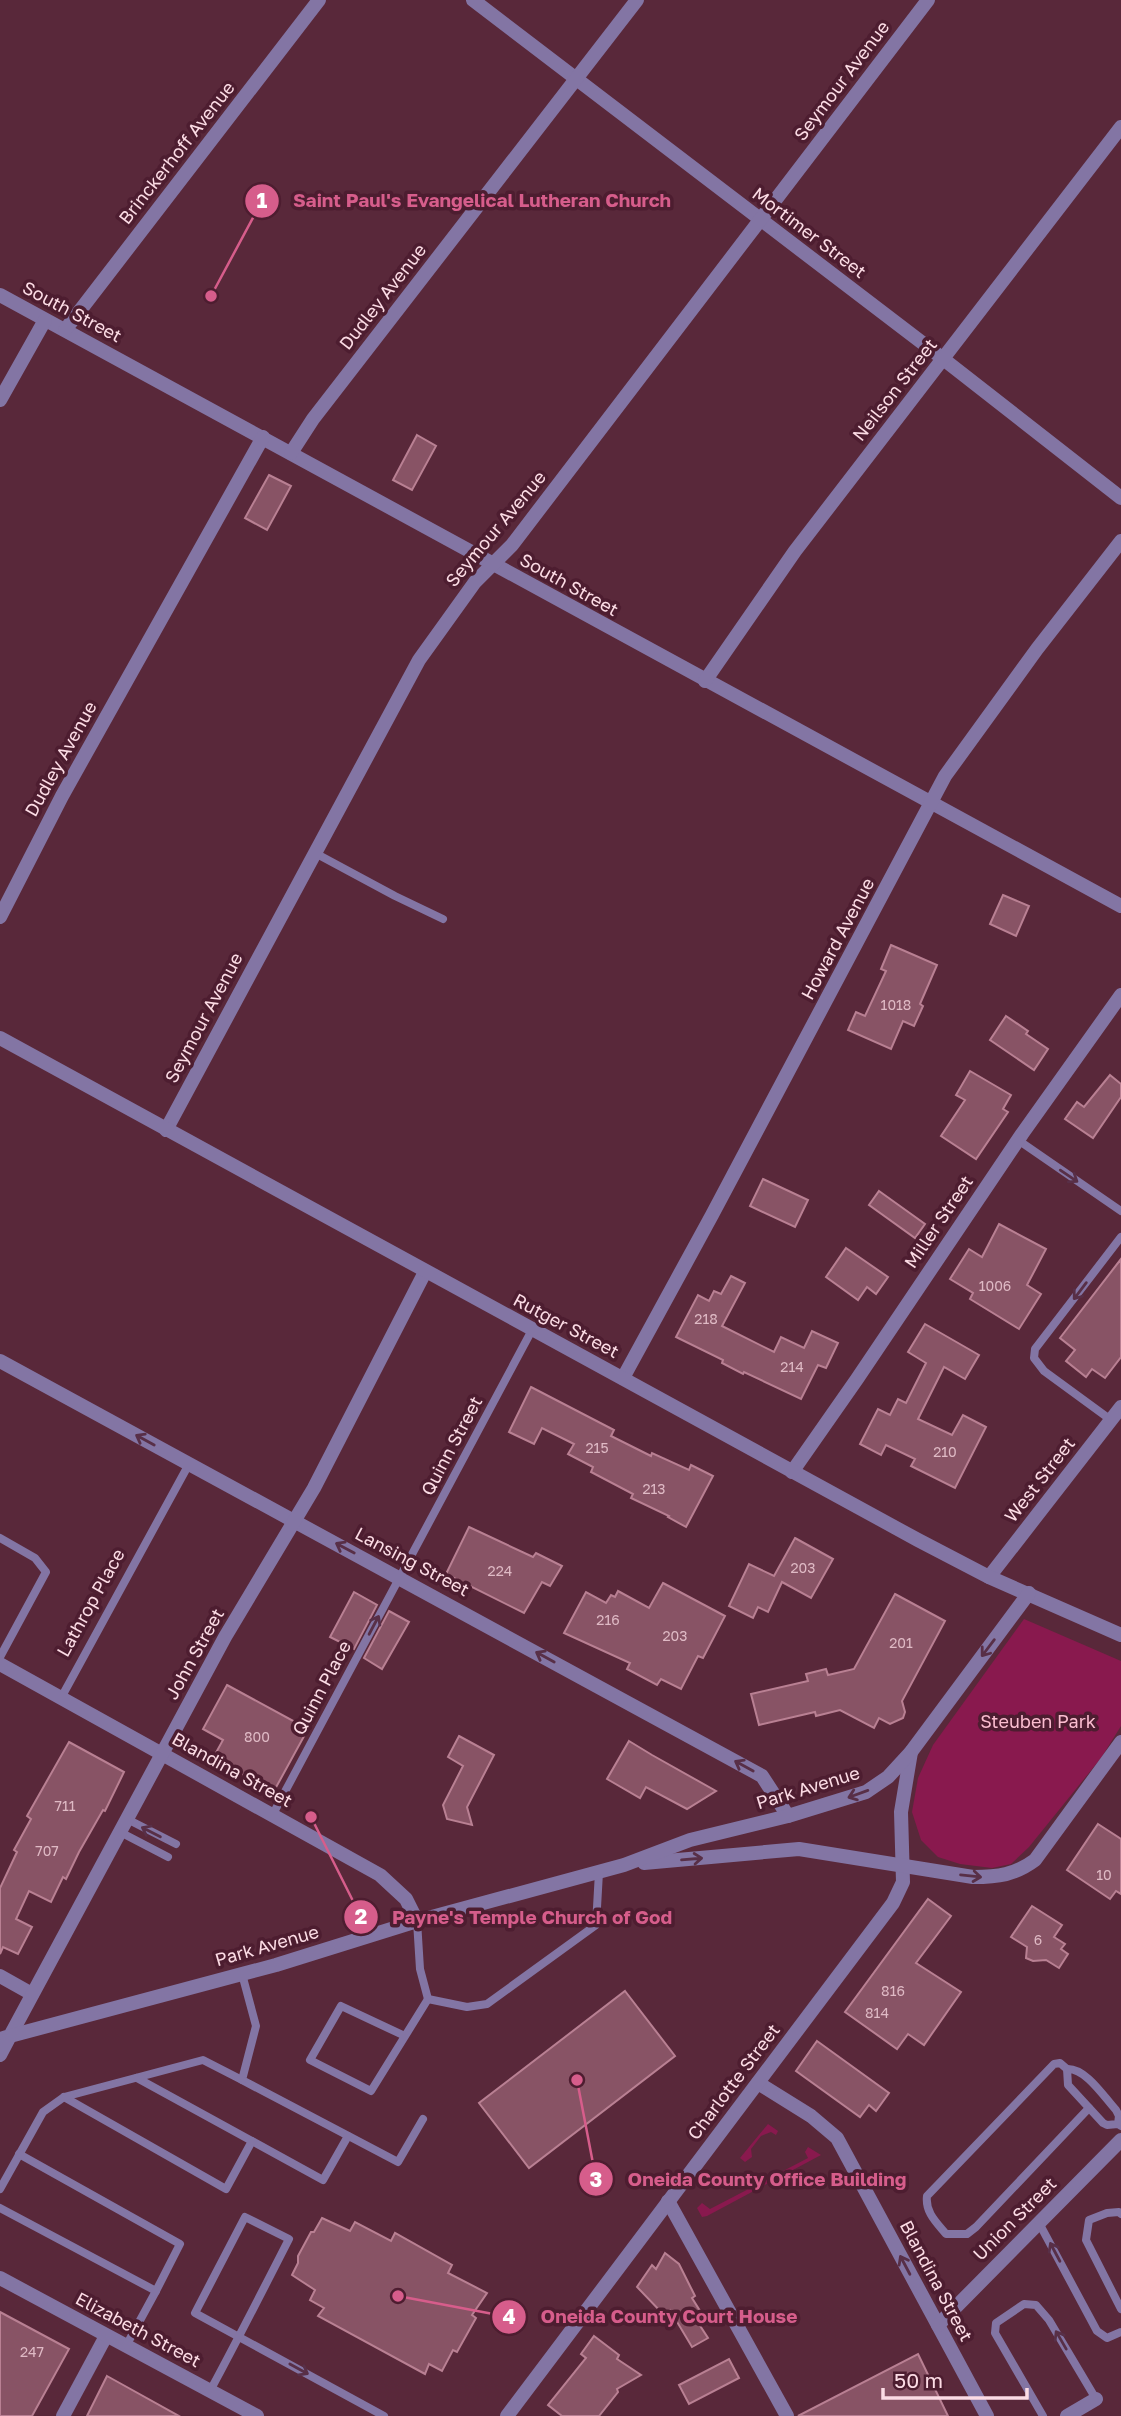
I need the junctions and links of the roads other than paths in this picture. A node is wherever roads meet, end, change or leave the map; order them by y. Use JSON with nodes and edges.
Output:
{"nodes":[{"id":1,"x":320,"y":0,"type":"edge"},
{"id":2,"x":473,"y":0,"type":"edge"},
{"id":3,"x":637,"y":0,"type":"edge"},
{"id":4,"x":928,"y":0,"type":"edge"},
{"id":5,"x":576,"y":80,"type":"junction"},
{"id":6,"x":1121,"y":127,"type":"edge"},
{"id":7,"x":761,"y":219,"type":"junction"},
{"id":8,"x":0,"y":295,"type":"edge"},
{"id":9,"x":45,"y":320,"type":"junction"},
{"id":10,"x":65,"y":330,"type":"junction"},
{"id":11,"x":943,"y":359,"type":"junction"},
{"id":12,"x":0,"y":400,"type":"edge"},
{"id":13,"x":263,"y":438,"type":"junction"},
{"id":14,"x":291,"y":453,"type":"junction"},
{"id":15,"x":1121,"y":498,"type":"edge"},
{"id":16,"x":1121,"y":541,"type":"edge"},
{"id":17,"x":492,"y":565,"type":"junction"},
{"id":18,"x":705,"y":681,"type":"junction"},
{"id":19,"x":931,"y":802,"type":"junction"},
{"id":20,"x":316,"y":853,"type":"junction"},
{"id":21,"x":1121,"y":906,"type":"edge"},
{"id":22,"x":0,"y":918,"type":"edge"},
{"id":23,"x":443,"y":919,"type":"dead end"},
{"id":24,"x":1121,"y":995,"type":"edge"},
{"id":25,"x":0,"y":1038,"type":"edge"},
{"id":26,"x":166,"y":1130,"type":"junction"},
{"id":27,"x":1018,"y":1140,"type":"junction"},
{"id":28,"x":1121,"y":1211,"type":"edge"},
{"id":29,"x":1121,"y":1237,"type":"edge"},
{"id":30,"x":425,"y":1272,"type":"junction"},
{"id":31,"x":532,"y":1330,"type":"junction"},
{"id":32,"x":0,"y":1361,"type":"edge"},
{"id":33,"x":622,"y":1378,"type":"junction"},
{"id":34,"x":1118,"y":1411,"type":"edge"},
{"id":35,"x":189,"y":1464,"type":"junction"},
{"id":36,"x":792,"y":1472,"type":"junction"},
{"id":37,"x":294,"y":1521,"type":"junction"},
{"id":38,"x":0,"y":1538,"type":"edge"},
{"id":39,"x":400,"y":1577,"type":"junction"},
{"id":40,"x":989,"y":1577,"type":"junction"},
{"id":41,"x":1029,"y":1593,"type":"junction"},
{"id":42,"x":1121,"y":1635,"type":"edge"},
{"id":43,"x":0,"y":1657,"type":"edge"},
{"id":44,"x":0,"y":1664,"type":"edge"},
{"id":45,"x":61,"y":1698,"type":"junction"},
{"id":46,"x":1121,"y":1742,"type":"edge"},
{"id":47,"x":911,"y":1752,"type":"junction"},
{"id":48,"x":162,"y":1754,"type":"junction"},
{"id":49,"x":272,"y":1814,"type":"junction"},
{"id":50,"x":788,"y":1816,"type":"junction"},
{"id":51,"x":123,"y":1826,"type":"junction"},
{"id":52,"x":176,"y":1844,"type":"dead end"},
{"id":53,"x":168,"y":1857,"type":"dead end"},
{"id":54,"x":624,"y":1865,"type":"junction"},
{"id":55,"x":904,"y":1866,"type":"junction"},
{"id":56,"x":599,"y":1872,"type":"junction"},
{"id":57,"x":417,"y":1921,"type":"junction"},
{"id":58,"x":242,"y":1974,"type":"junction"},
{"id":59,"x":0,"y":1976,"type":"edge"},
{"id":60,"x":32,"y":1994,"type":"junction"},
{"id":61,"x":428,"y":2000,"type":"junction"},
{"id":62,"x":405,"y":2036,"type":"junction"},
{"id":63,"x":5,"y":2038,"type":"edge"},
{"id":64,"x":0,"y":2055,"type":"edge"},
{"id":65,"x":1067,"y":2070,"type":"junction"},
{"id":66,"x":138,"y":2078,"type":"junction"},
{"id":67,"x":242,"y":2080,"type":"junction"},
{"id":68,"x":758,"y":2083,"type":"junction"},
{"id":69,"x":64,"y":2098,"type":"junction"},
{"id":70,"x":1089,"y":2108,"type":"junction"},
{"id":71,"x":423,"y":2119,"type":"dead end"},
{"id":72,"x":1120,"y":2125,"type":"edge"},
{"id":73,"x":348,"y":2136,"type":"junction"},
{"id":74,"x":1121,"y":2140,"type":"edge"},
{"id":75,"x":253,"y":2141,"type":"junction"},
{"id":76,"x":19,"y":2154,"type":"junction"},
{"id":77,"x":0,"y":2189,"type":"edge"},
{"id":78,"x":668,"y":2201,"type":"junction"},
{"id":79,"x":0,"y":2208,"type":"edge"},
{"id":80,"x":1121,"y":2214,"type":"edge"},
{"id":81,"x":1038,"y":2222,"type":"junction"},
{"id":82,"x":0,"y":2278,"type":"edge"},
{"id":83,"x":156,"y":2291,"type":"junction"},
{"id":84,"x":1121,"y":2309,"type":"edge"},
{"id":85,"x":938,"y":2325,"type":"junction"},
{"id":86,"x":1121,"y":2332,"type":"edge"},
{"id":87,"x":106,"y":2336,"type":"junction"},
{"id":88,"x":239,"y":2336,"type":"junction"},
{"id":89,"x":126,"y":2346,"type":"junction"},
{"id":90,"x":210,"y":2391,"type":"junction"},
{"id":91,"x":1096,"y":2399,"type":"joint"},
{"id":92,"x":63,"y":2416,"type":"edge"},
{"id":93,"x":257,"y":2416,"type":"edge"},
{"id":94,"x":384,"y":2416,"type":"edge"},
{"id":95,"x":507,"y":2416,"type":"edge"},
{"id":96,"x":787,"y":2416,"type":"edge"},
{"id":97,"x":987,"y":2416,"type":"edge"},
{"id":98,"x":1043,"y":2416,"type":"edge"},
{"id":99,"x":1067,"y":2416,"type":"edge"}],
"edges":[{"from":1,"to":10,"type":"street","name":"Brinckerhoff Avenue"},
{"from":2,"to":5,"type":"street","name":"Mortimer Street"},
{"from":3,"to":5,"type":"street","name":"Dudley Avenue"},
{"from":4,"to":7,"type":"street","name":"Seymour Avenue"},
{"from":5,"to":7,"type":"street","name":"Mortimer Street"},
{"from":5,"to":14,"type":"street","name":"Dudley Avenue"},
{"from":6,"to":11,"type":"street","name":"Neilson Street"},
{"from":7,"to":11,"type":"street","name":"Mortimer Street"},
{"from":7,"to":17,"type":"street","name":"Seymour Avenue"},
{"from":8,"to":9,"type":"street","name":"South Street"},
{"from":9,"to":10,"type":"street","name":"South Street"},
{"from":9,"to":12,"type":"street"},
{"from":10,"to":13,"type":"street","name":"South Street"},
{"from":11,"to":15,"type":"street","name":"Mortimer Street"},
{"from":11,"to":18,"type":"street","name":"Neilson Street"},
{"from":13,"to":14,"type":"street","name":"South Street"},
{"from":13,"to":22,"type":"street","name":"Dudley Avenue"},
{"from":14,"to":17,"type":"street","name":"South Street"},
{"from":16,"to":19,"type":"street","name":"Howard Avenue"},
{"from":17,"to":18,"type":"street","name":"South Street"},
{"from":17,"to":20,"type":"street","name":"Seymour Avenue"},
{"from":18,"to":19,"type":"street","name":"South Street"},
{"from":19,"to":21,"type":"street","name":"South Street"},
{"from":19,"to":33,"type":"street","name":"Howard Avenue"},
{"from":20,"to":23,"type":"lane"},
{"from":20,"to":26,"type":"street","name":"Seymour Avenue"},
{"from":24,"to":27,"type":"street","name":"Miller Street"},
{"from":25,"to":26,"type":"street","name":"Rutger Street"},
{"from":26,"to":30,"type":"street","name":"Rutger Street"},
{"from":27,"to":28,"type":"lane","one_way":true},
{"from":27,"to":36,"type":"street","name":"Miller Street"},
{"from":29,"to":34,"type":"lane","one_way":true},
{"from":30,"to":31,"type":"street","name":"Rutger Street"},
{"from":30,"to":37,"type":"street","name":"John Street"},
{"from":31,"to":33,"type":"street","name":"Rutger Street"},
{"from":31,"to":39,"type":"lane","name":"Quinn Street"},
{"from":35,"to":32,"type":"street","name":"Lansing Street","one_way":true},
{"from":33,"to":36,"type":"street","name":"Rutger Street"},
{"from":34,"to":40,"type":"street","name":"West Street"},
{"from":35,"to":37,"type":"street","name":"Lansing Street"},
{"from":35,"to":45,"type":"lane","name":"Lathrop Place"},
{"from":36,"to":40,"type":"street","name":"Rutger Street"},
{"from":39,"to":37,"type":"street","name":"Lansing Street","one_way":true},
{"from":37,"to":48,"type":"street","name":"John Street"},
{"from":38,"to":43,"type":"lane"},
{"from":49,"to":39,"type":"lane","name":"Quinn Place","one_way":true},
{"from":50,"to":39,"type":"street","name":"Lansing Street","one_way":true},
{"from":40,"to":41,"type":"street","name":"Rutger Street"},
{"from":41,"to":42,"type":"street","name":"Rutger Street"},
{"from":41,"to":47,"type":"street","one_way":true},
{"from":44,"to":45,"type":"street"},
{"from":45,"to":48,"type":"street","name":"Blandina Street"},
{"from":55,"to":46,"type":"street","one_way":true},
{"from":47,"to":50,"type":"street","name":"Park Avenue","one_way":true},
{"from":47,"to":55,"type":"street"},
{"from":48,"to":49,"type":"street","name":"Blandina Street"},
{"from":48,"to":51,"type":"street","name":"John Street"},
{"from":49,"to":57,"type":"street","name":"Blandina Street"},
{"from":50,"to":54,"type":"street","name":"Park Avenue"},
{"from":52,"to":51,"type":"lane","one_way":true},
{"from":51,"to":53,"type":"lane"},
{"from":51,"to":60,"type":"street","name":"John Street"},
{"from":54,"to":55,"type":"street","name":"Park Avenue","one_way":true},
{"from":54,"to":56,"type":"street","name":"Park Avenue"},
{"from":55,"to":68,"type":"street","name":"Charlotte Street"},
{"from":56,"to":57,"type":"street","name":"Park Avenue"},
{"from":56,"to":61,"type":"lane"},
{"from":57,"to":58,"type":"street","name":"Park Avenue"},
{"from":57,"to":61,"type":"lane"},
{"from":58,"to":63,"type":"street","name":"Park Avenue"},
{"from":58,"to":67,"type":"lane"},
{"from":59,"to":60,"type":"street"},
{"from":60,"to":63,"type":"street","name":"John Street"},
{"from":61,"to":62,"type":"lane"},
{"from":62,"to":62,"type":"lane"},
{"from":63,"to":64,"type":"street","name":"John Street"},
{"from":65,"to":70,"type":"lane"},
{"from":65,"to":70,"type":"lane"},
{"from":65,"to":72,"type":"lane"},
{"from":66,"to":67,"type":"lane"},
{"from":66,"to":69,"type":"lane"},
{"from":66,"to":75,"type":"lane"},
{"from":67,"to":73,"type":"lane"},
{"from":68,"to":78,"type":"street","name":"Charlotte Street"},
{"from":85,"to":68,"type":"street","name":"Blandina Street","one_way":true},
{"from":69,"to":75,"type":"lane"},
{"from":69,"to":76,"type":"lane"},
{"from":70,"to":72,"type":"lane"},
{"from":71,"to":73,"type":"lane"},
{"from":73,"to":75,"type":"lane"},
{"from":74,"to":81,"type":"street","name":"Union Street"},
{"from":76,"to":77,"type":"lane"},
{"from":76,"to":83,"type":"lane"},
{"from":78,"to":95,"type":"street","name":"Charlotte Street"},
{"from":78,"to":96,"type":"street"},
{"from":79,"to":83,"type":"lane"},
{"from":80,"to":84,"type":"lane"},
{"from":81,"to":85,"type":"street","name":"Union Street"},
{"from":86,"to":81,"type":"lane","one_way":true},
{"from":82,"to":87,"type":"street","name":"Elizabeth Street"},
{"from":83,"to":89,"type":"lane"},
{"from":85,"to":97,"type":"street","name":"Blandina Street"},
{"from":87,"to":89,"type":"street","name":"Elizabeth Street"},
{"from":87,"to":92,"type":"street"},
{"from":88,"to":88,"type":"lane"},
{"from":88,"to":90,"type":"lane"},
{"from":88,"to":94,"type":"lane","one_way":true},
{"from":89,"to":90,"type":"street","name":"Elizabeth Street"},
{"from":90,"to":93,"type":"street","name":"Elizabeth Street"},
{"from":91,"to":98,"type":"lane","one_way":true},
{"from":91,"to":99,"type":"street"}]}
